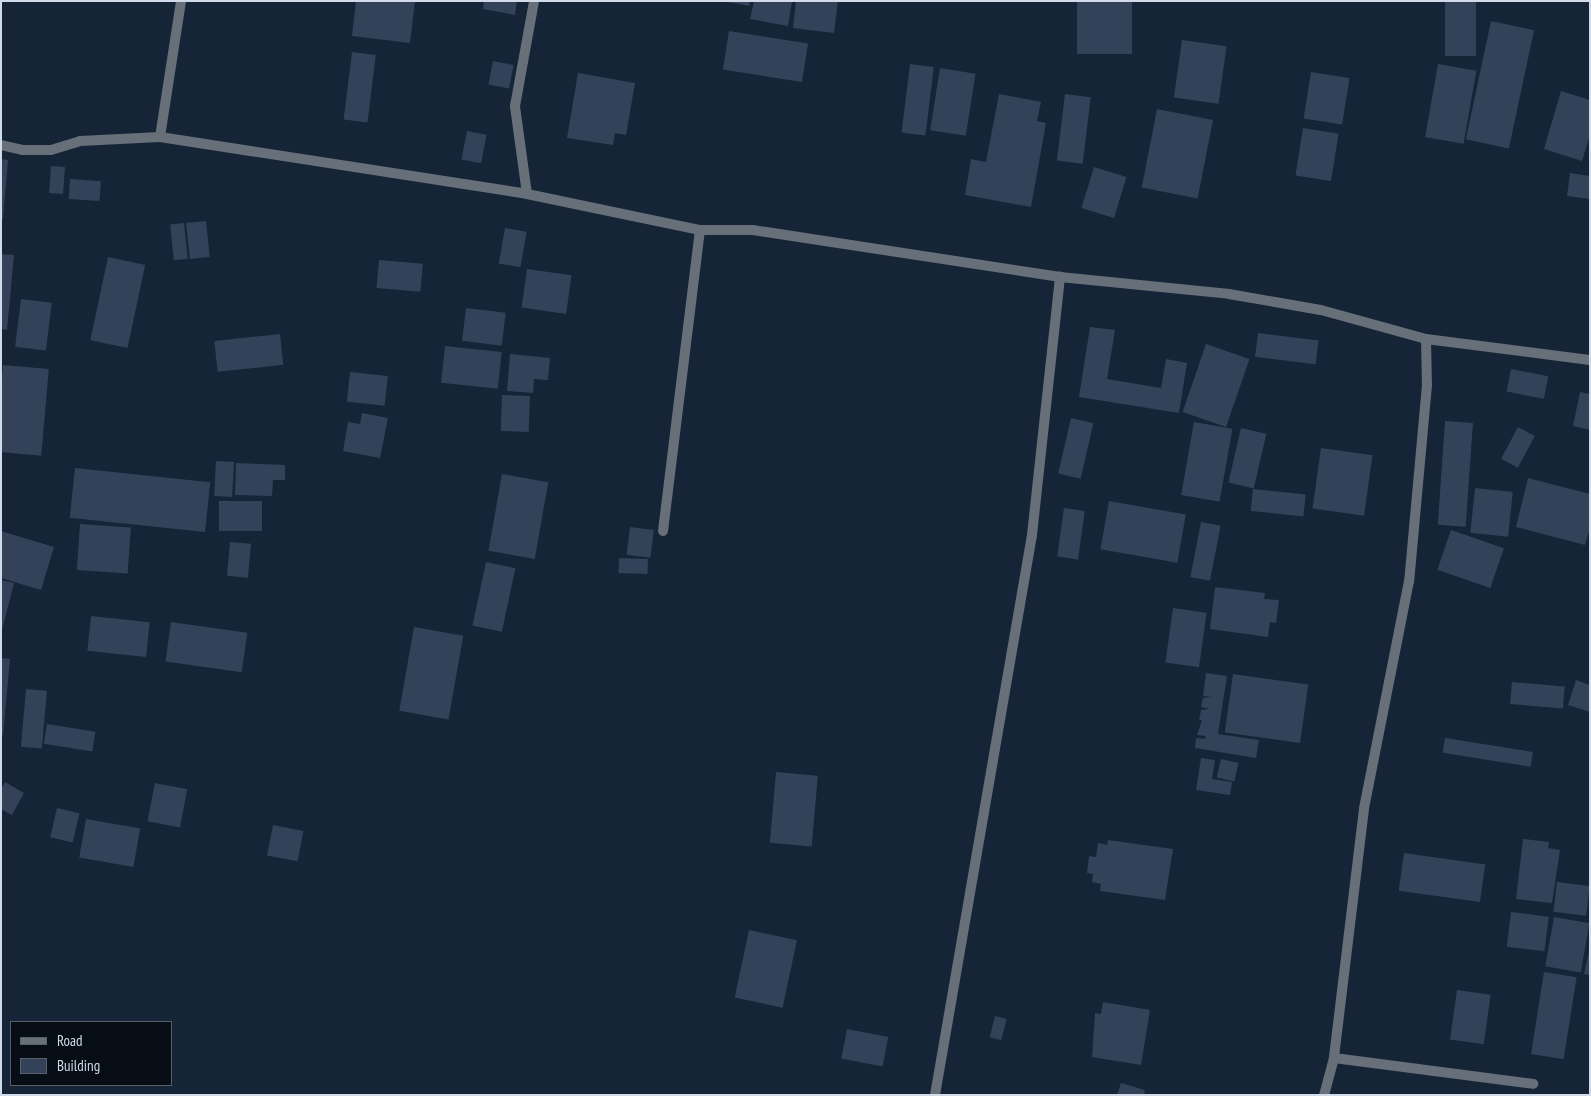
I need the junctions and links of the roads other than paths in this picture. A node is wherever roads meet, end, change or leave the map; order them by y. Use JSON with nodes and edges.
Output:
{"nodes":[{"id":1,"x":181,"y":1,"type":"edge"},
{"id":2,"x":534,"y":1,"type":"edge"},
{"id":3,"x":160,"y":137,"type":"junction"},
{"id":4,"x":1,"y":145,"type":"edge"},
{"id":5,"x":527,"y":194,"type":"junction"},
{"id":6,"x":700,"y":230,"type":"junction"},
{"id":7,"x":1060,"y":277,"type":"junction"},
{"id":8,"x":1426,"y":339,"type":"junction"},
{"id":9,"x":1590,"y":360,"type":"edge"},
{"id":10,"x":663,"y":531,"type":"dead end"},
{"id":11,"x":1334,"y":1058,"type":"junction"},
{"id":12,"x":1533,"y":1084,"type":"dead end"},
{"id":13,"x":935,"y":1095,"type":"edge"},
{"id":14,"x":1324,"y":1095,"type":"edge"}],
"edges":[{"from":1,"to":3,"type":"street"},
{"from":2,"to":5,"type":"street"},
{"from":3,"to":4,"type":"street"},
{"from":3,"to":5,"type":"street"},
{"from":5,"to":6,"type":"street"},
{"from":6,"to":7,"type":"street"},
{"from":6,"to":10,"type":"street"},
{"from":7,"to":8,"type":"street"},
{"from":7,"to":13,"type":"street"},
{"from":8,"to":9,"type":"street"},
{"from":8,"to":11,"type":"street"},
{"from":11,"to":12,"type":"street"},
{"from":11,"to":14,"type":"street"}]}
